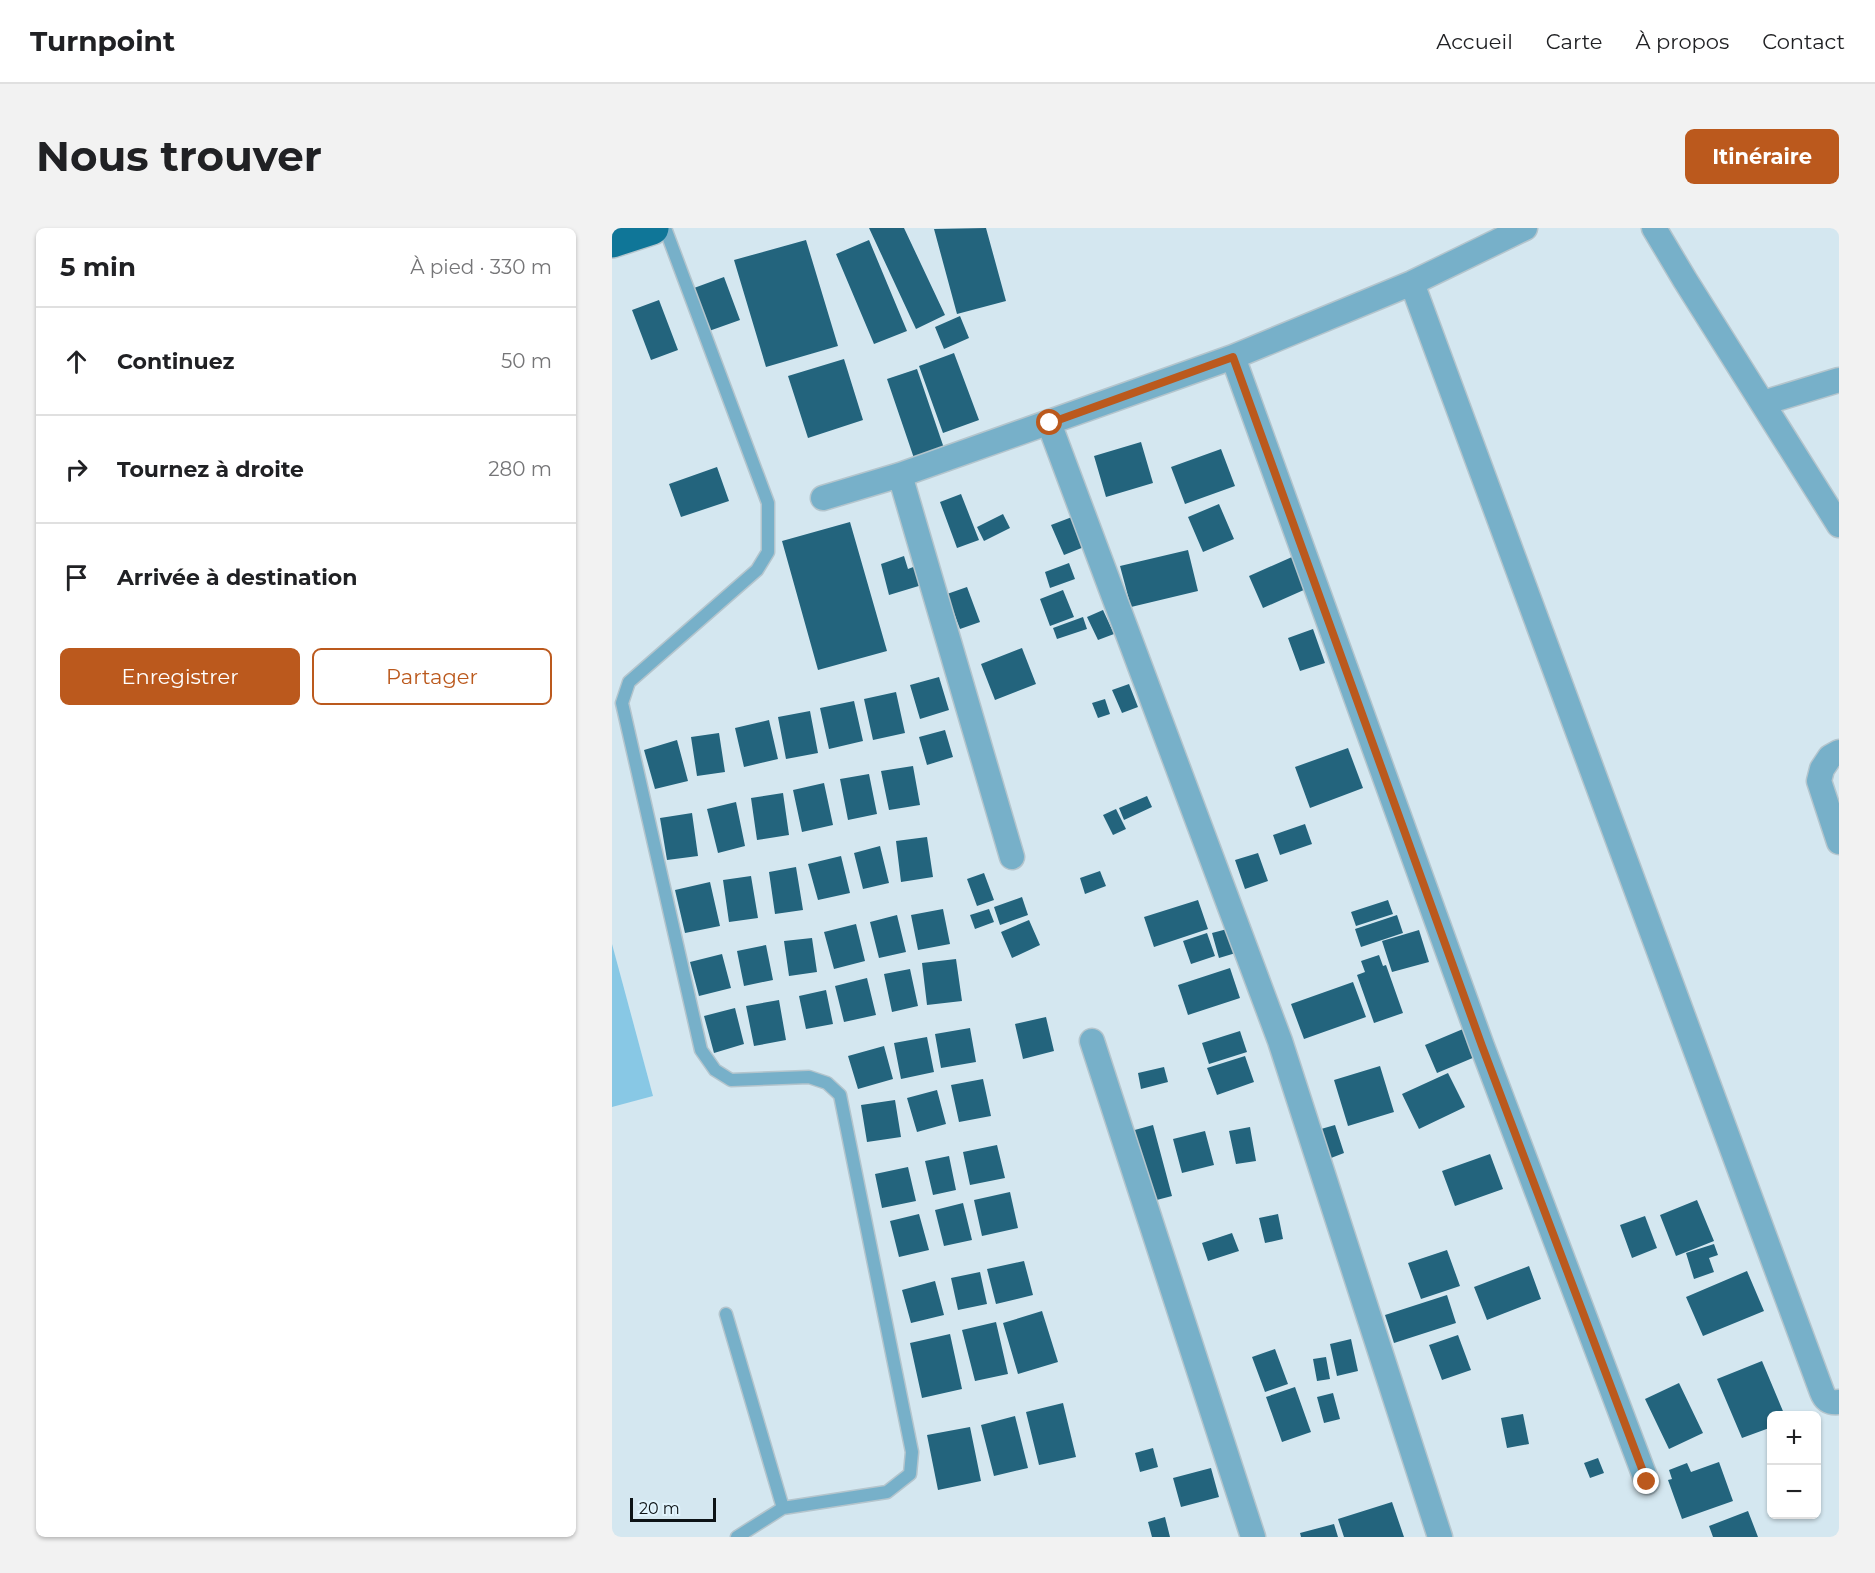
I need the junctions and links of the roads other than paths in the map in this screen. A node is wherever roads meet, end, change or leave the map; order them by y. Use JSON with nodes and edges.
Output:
{"nodes":[{"id":1,"x":652,"y":228,"type":"edge"},
{"id":2,"x":665,"y":228,"type":"edge"},
{"id":3,"x":1525,"y":228,"type":"edge"},
{"id":4,"x":1654,"y":228,"type":"edge"},
{"id":5,"x":612,"y":242,"type":"edge"},
{"id":6,"x":1412,"y":283,"type":"junction"},
{"id":7,"x":1233,"y":357,"type":"junction"},
{"id":8,"x":1839,"y":381,"type":"edge"},
{"id":9,"x":1763,"y":403,"type":"junction"},
{"id":10,"x":1050,"y":423,"type":"junction"},
{"id":11,"x":900,"y":475,"type":"junction"},
{"id":12,"x":823,"y":498,"type":"dead end"},
{"id":13,"x":1839,"y":525,"type":"edge"},
{"id":14,"x":1839,"y":752,"type":"edge"},
{"id":15,"x":1839,"y":842,"type":"edge"},
{"id":16,"x":1012,"y":857,"type":"dead end"},
{"id":17,"x":1092,"y":1041,"type":"dead end"},
{"id":18,"x":726,"y":1314,"type":"dead end"},
{"id":19,"x":1839,"y":1402,"type":"edge"},
{"id":20,"x":1647,"y":1482,"type":"dead end"},
{"id":21,"x":783,"y":1508,"type":"junction"},
{"id":22,"x":737,"y":1537,"type":"edge"},
{"id":23,"x":1253,"y":1537,"type":"edge"},
{"id":24,"x":1440,"y":1537,"type":"edge"}],
"edges":[{"from":1,"to":5,"type":"highway"},
{"from":2,"to":21,"type":"lane"},
{"from":3,"to":6,"type":"street"},
{"from":4,"to":9,"type":"street"},
{"from":6,"to":7,"type":"street"},
{"from":6,"to":19,"type":"street"},
{"from":7,"to":10,"type":"street"},
{"from":7,"to":20,"type":"street"},
{"from":8,"to":9,"type":"street"},
{"from":9,"to":13,"type":"street"},
{"from":10,"to":11,"type":"street"},
{"from":10,"to":24,"type":"street"},
{"from":11,"to":12,"type":"street"},
{"from":11,"to":16,"type":"street"},
{"from":14,"to":15,"type":"street"},
{"from":17,"to":23,"type":"street"},
{"from":18,"to":21,"type":"lane"},
{"from":21,"to":22,"type":"lane"}]}
